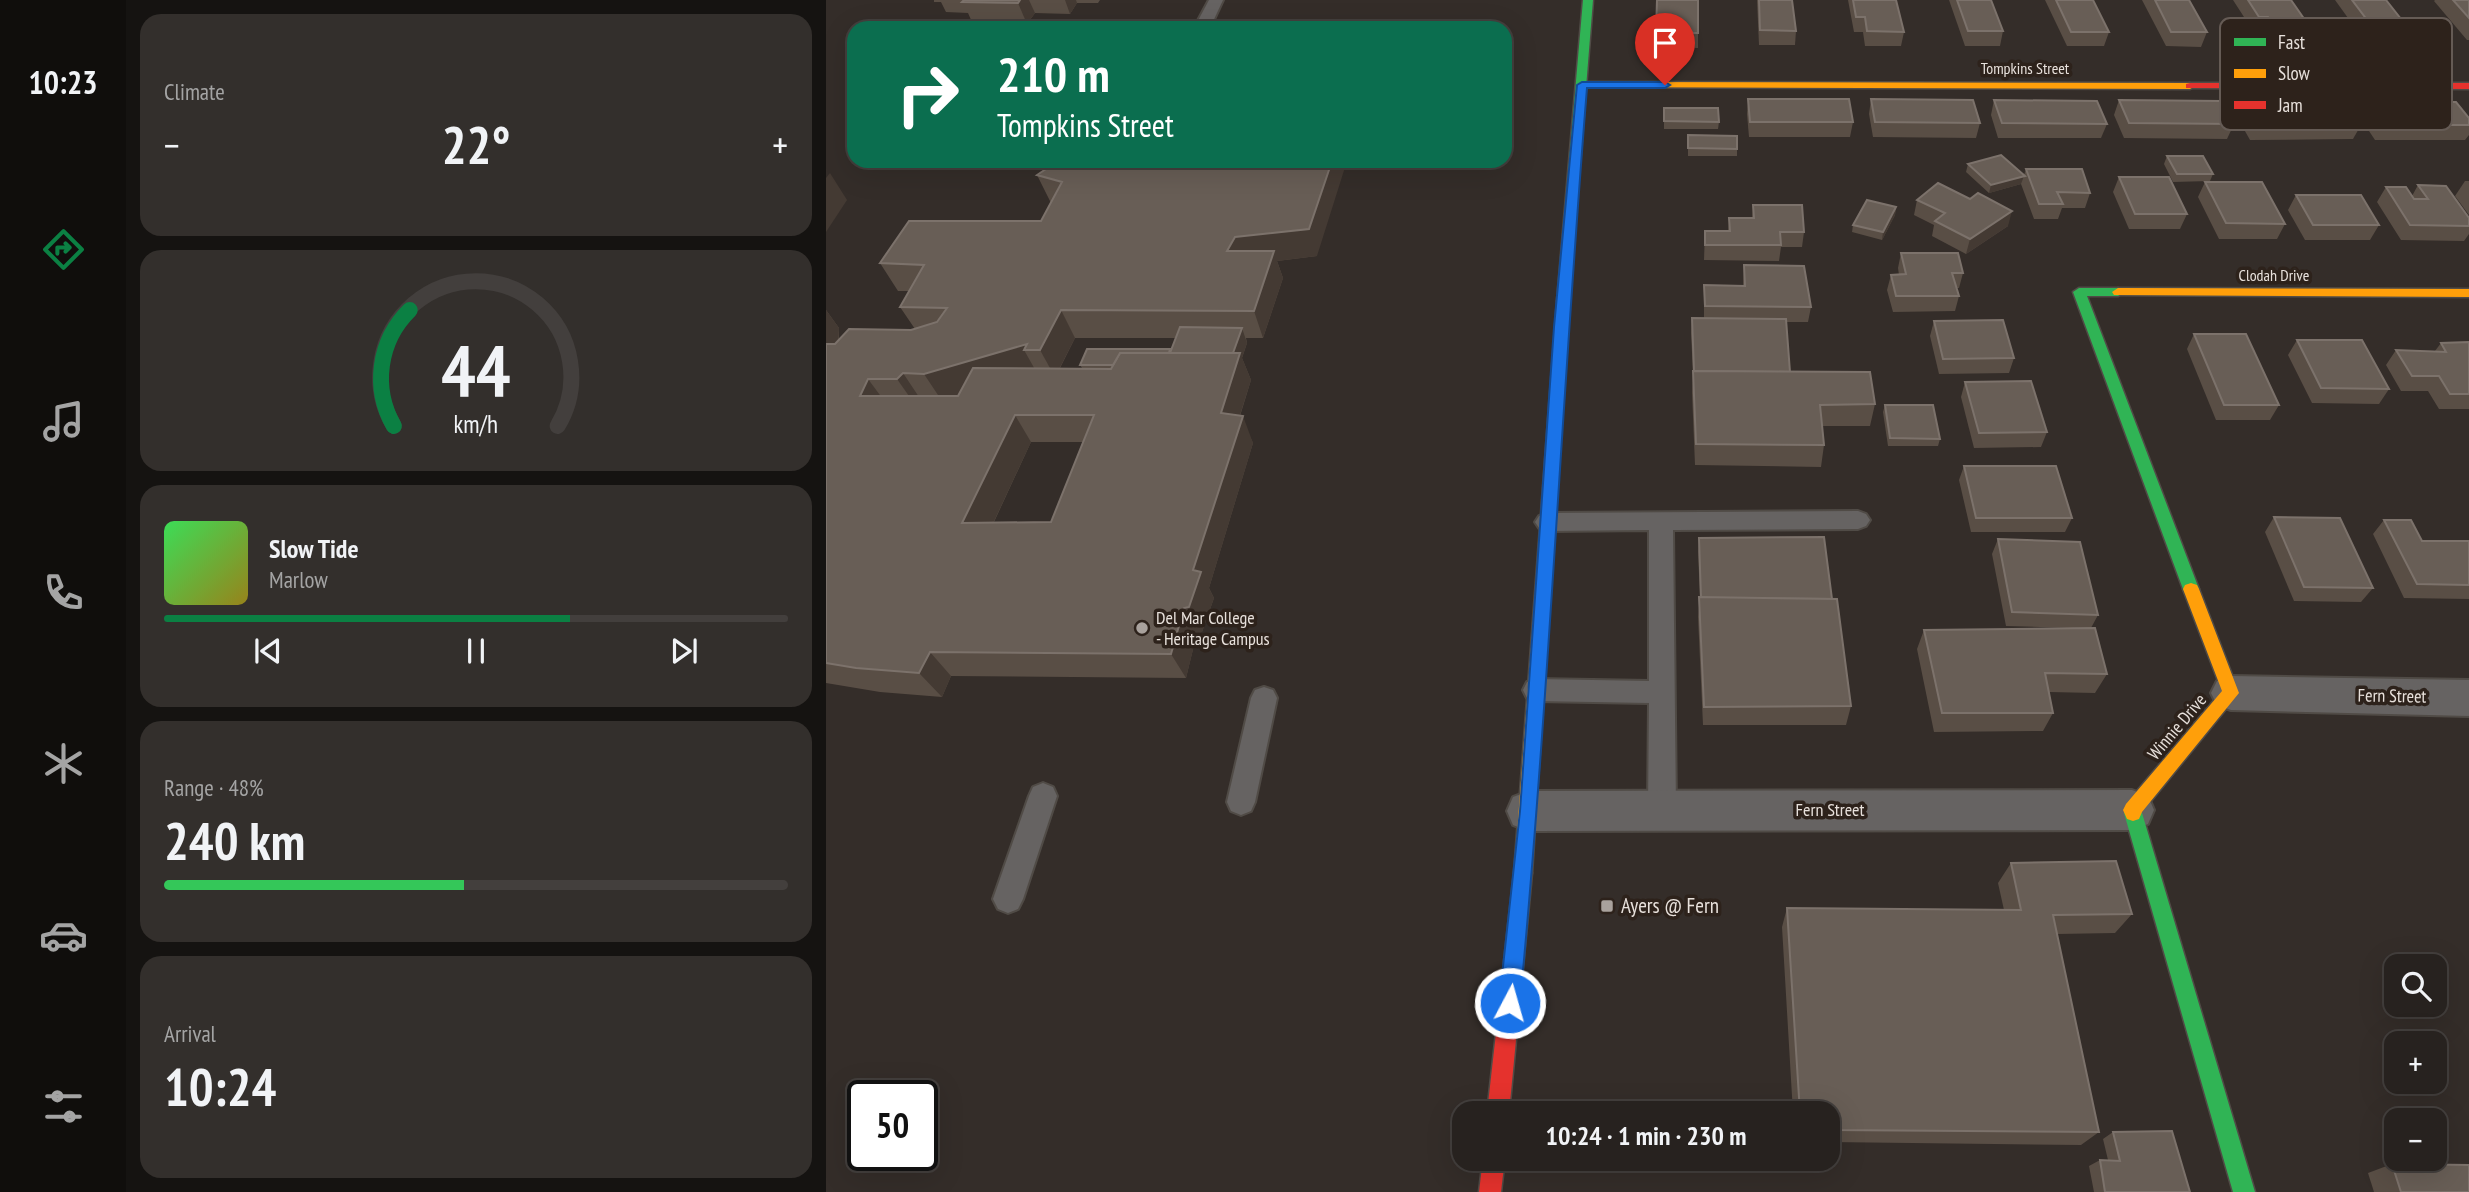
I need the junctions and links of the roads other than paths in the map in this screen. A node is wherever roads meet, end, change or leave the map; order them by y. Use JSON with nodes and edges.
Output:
{"nodes":[{"id":1,"x":1216,"y":0,"type":"edge"},
{"id":2,"x":1588,"y":0,"type":"edge"},
{"id":3,"x":1206,"y":21,"type":"edge"},
{"id":4,"x":1582,"y":85,"type":"junction"},
{"id":5,"x":2220,"y":86,"type":"edge"},
{"id":6,"x":2079,"y":292,"type":"joint"},
{"id":7,"x":2469,"y":293,"type":"edge"},
{"id":8,"x":1858,"y":520,"type":"dead end"},
{"id":9,"x":1661,"y":521,"type":"junction"},
{"id":10,"x":1547,"y":522,"type":"junction"},
{"id":11,"x":1536,"y":690,"type":"junction"},
{"id":12,"x":1662,"y":692,"type":"junction"},
{"id":13,"x":2231,"y":693,"type":"junction"},
{"id":14,"x":1264,"y":698,"type":"dead end"},
{"id":15,"x":2469,"y":698,"type":"edge"},
{"id":16,"x":1043,"y":796,"type":"dead end"},
{"id":17,"x":1241,"y":802,"type":"dead end"},
{"id":18,"x":1662,"y":810,"type":"junction"},
{"id":19,"x":2132,"y":810,"type":"junction"},
{"id":20,"x":1529,"y":811,"type":"junction"},
{"id":21,"x":1008,"y":899,"type":"dead end"},
{"id":22,"x":1499,"y":1101,"type":"edge"},
{"id":23,"x":1492,"y":1171,"type":"edge"},
{"id":24,"x":1490,"y":1192,"type":"edge"},
{"id":25,"x":2244,"y":1192,"type":"edge"}],
"edges":[{"from":1,"to":3,"type":"lane"},
{"from":2,"to":4,"type":"street"},
{"from":4,"to":5,"type":"street","name":"Tompkins Street"},
{"from":4,"to":10,"type":"street"},
{"from":6,"to":7,"type":"street","name":"Clodah Drive"},
{"from":6,"to":13,"type":"street","name":"Winnie Drive"},
{"from":8,"to":9,"type":"lane"},
{"from":9,"to":10,"type":"lane"},
{"from":9,"to":12,"type":"lane"},
{"from":10,"to":11,"type":"street"},
{"from":11,"to":12,"type":"lane"},
{"from":11,"to":20,"type":"street"},
{"from":12,"to":18,"type":"lane"},
{"from":13,"to":15,"type":"street","name":"Fern Street"},
{"from":13,"to":19,"type":"street","name":"Winnie Drive"},
{"from":14,"to":17,"type":"lane"},
{"from":16,"to":21,"type":"lane"},
{"from":18,"to":19,"type":"street","name":"Fern Street"},
{"from":18,"to":20,"type":"street","name":"Fern Street"},
{"from":19,"to":25,"type":"street"},
{"from":20,"to":22,"type":"street"},
{"from":23,"to":24,"type":"street"}]}
